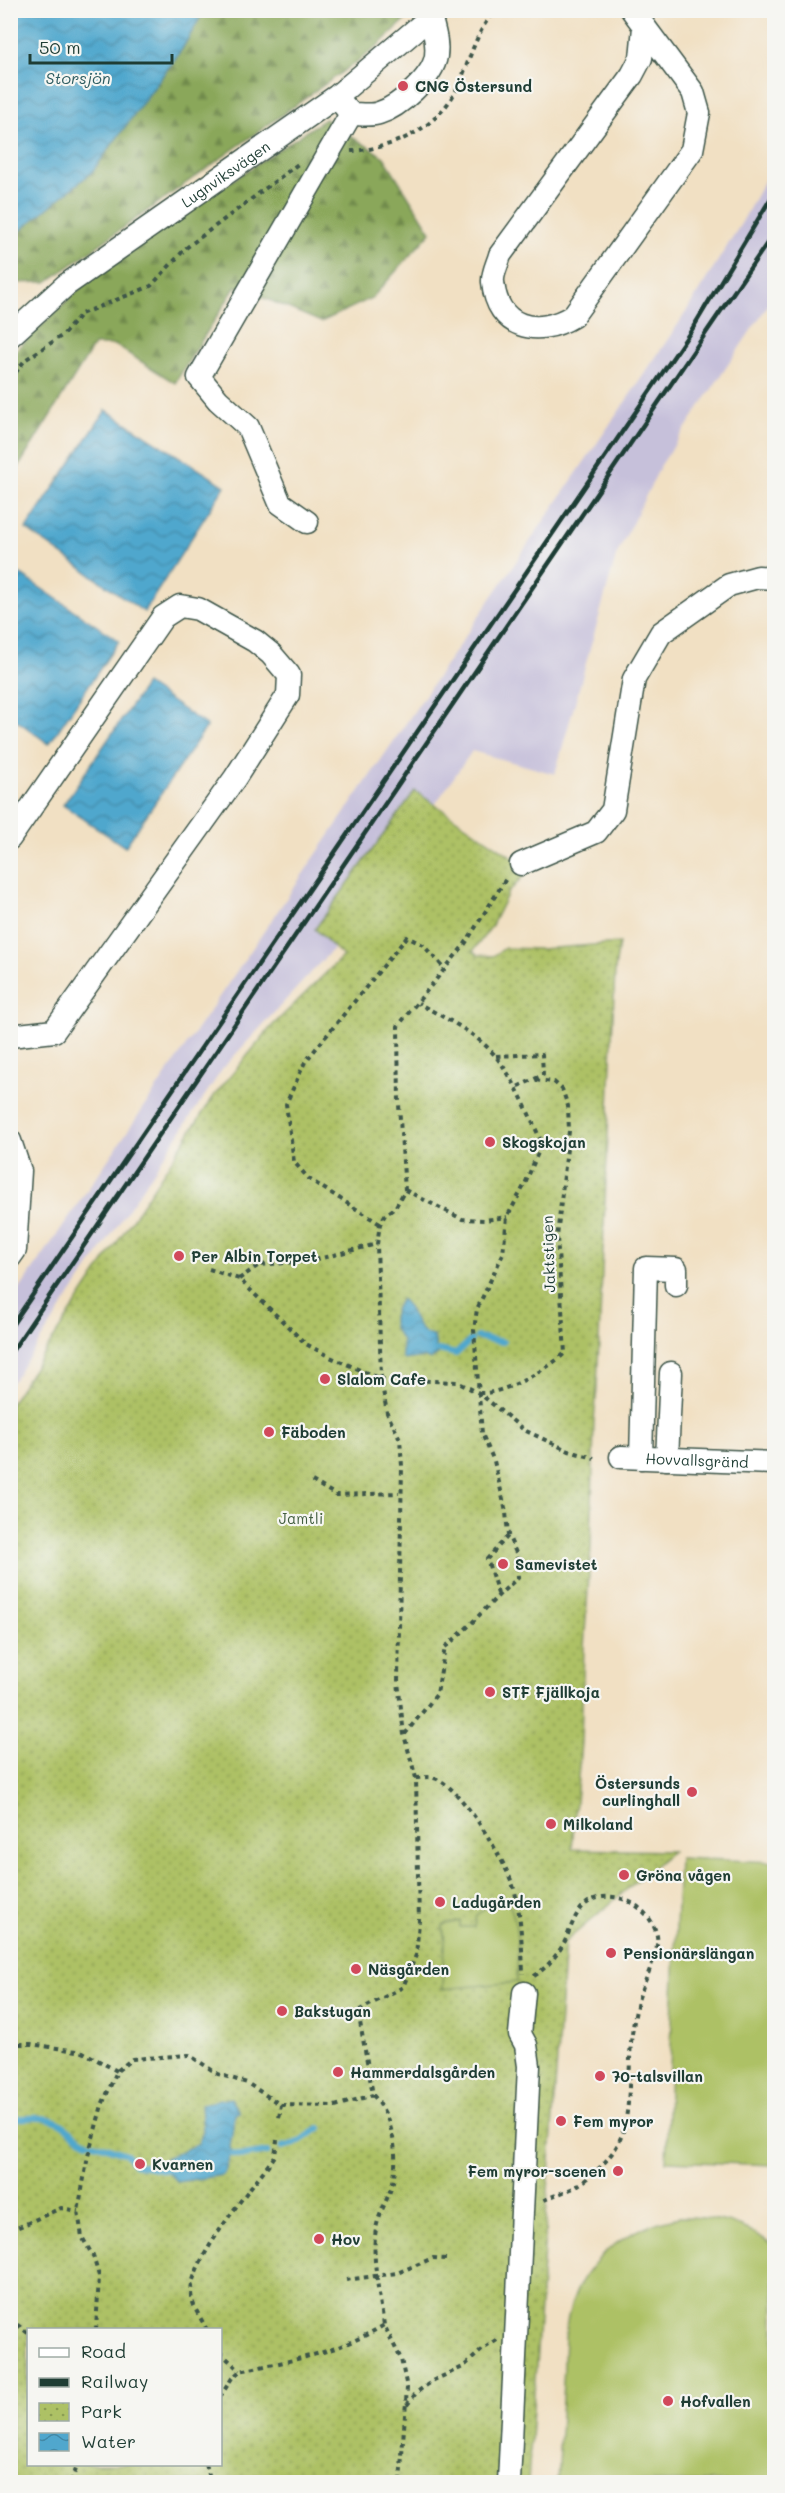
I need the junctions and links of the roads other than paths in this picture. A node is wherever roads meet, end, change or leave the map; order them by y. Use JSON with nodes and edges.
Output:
{"nodes":[{"id":1,"x":435,"y":15,"type":"edge"},
{"id":2,"x":638,"y":19,"type":"edge"},
{"id":3,"x":344,"y":105,"type":"junction"},
{"id":4,"x":10,"y":336,"type":"edge"},
{"id":5,"x":307,"y":522,"type":"dead end"},
{"id":6,"x":774,"y":578,"type":"edge"},
{"id":7,"x":10,"y":838,"type":"edge"},
{"id":8,"x":521,"y":864,"type":"road end"},
{"id":9,"x":10,"y":1036,"type":"edge"},
{"id":10,"x":10,"y":1141,"type":"edge"},
{"id":11,"x":10,"y":1257,"type":"edge"},
{"id":12,"x":676,"y":1285,"type":"dead end"},
{"id":13,"x":671,"y":1373,"type":"dead end"},
{"id":14,"x":667,"y":1459,"type":"junction"},
{"id":15,"x":774,"y":1463,"type":"edge"},
{"id":16,"x":523,"y":1984,"type":"road end"},
{"id":17,"x":509,"y":2482,"type":"edge"}],
"edges":[{"from":1,"to":3,"type":"street","name":"Lugnviksvägen"},
{"from":1,"to":3,"type":"street"},
{"from":2,"to":2,"type":"street"},
{"from":3,"to":4,"type":"street","name":"Lugnviksvägen"},
{"from":3,"to":5,"type":"street"},
{"from":6,"to":8,"type":"street"},
{"from":7,"to":9,"type":"street"},
{"from":10,"to":11,"type":"street"},
{"from":12,"to":14,"type":"street","name":"Hovvallsgränd"},
{"from":13,"to":14,"type":"street"},
{"from":14,"to":15,"type":"street","name":"Hovvallsgränd"},
{"from":16,"to":17,"type":"street"}]}
